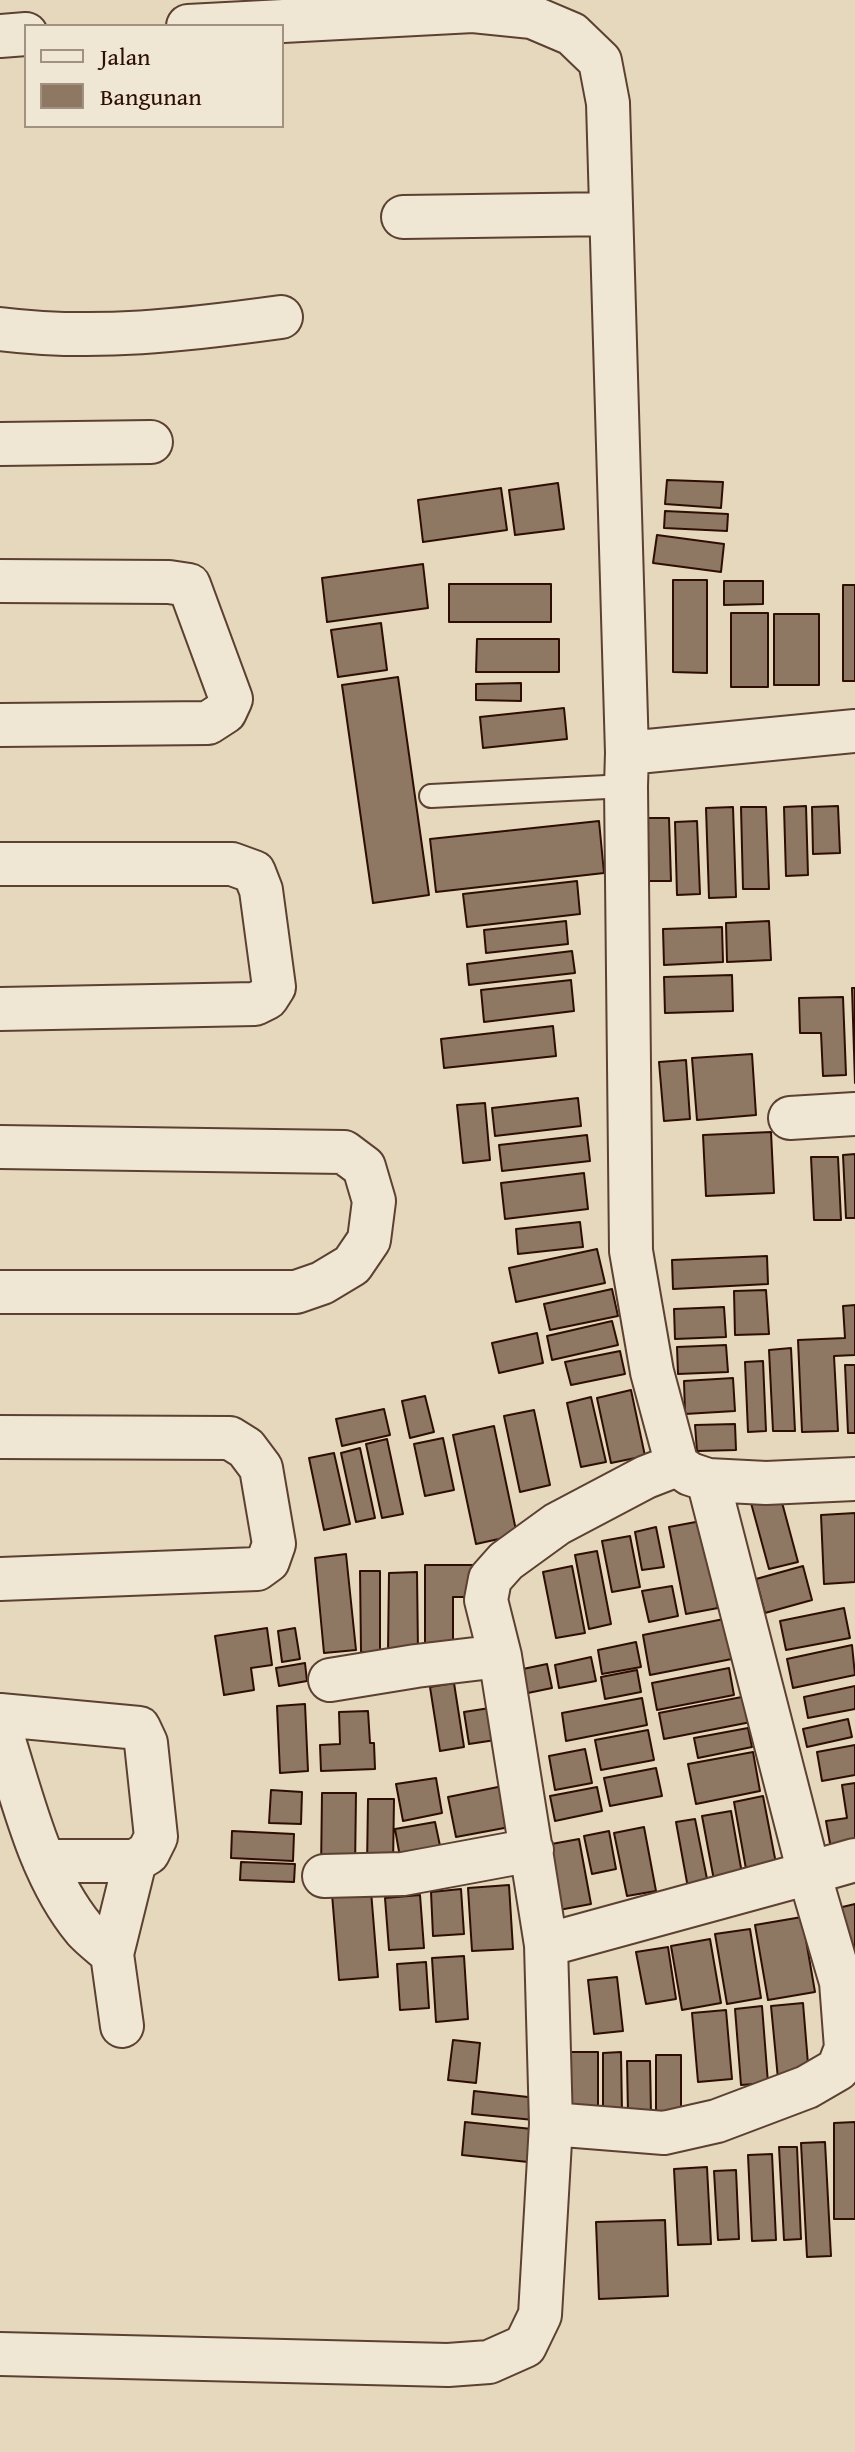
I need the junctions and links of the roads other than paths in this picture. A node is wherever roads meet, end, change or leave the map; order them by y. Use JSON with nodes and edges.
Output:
{"nodes":[{"id":1,"x":226,"y":24,"type":"edge"},
{"id":2,"x":24,"y":34,"type":"edge"},
{"id":3,"x":0,"y":36,"type":"edge"},
{"id":4,"x":611,"y":214,"type":"junction"},
{"id":5,"x":403,"y":217,"type":"dead end"},
{"id":6,"x":281,"y":317,"type":"dead end"},
{"id":7,"x":0,"y":329,"type":"edge"},
{"id":8,"x":151,"y":442,"type":"dead end"},
{"id":9,"x":0,"y":444,"type":"edge"},
{"id":10,"x":0,"y":581,"type":"edge"},
{"id":11,"x":0,"y":725,"type":"edge"},
{"id":12,"x":855,"y":731,"type":"edge"},
{"id":13,"x":626,"y":769,"type":"junction"},
{"id":14,"x":431,"y":796,"type":"dead end"},
{"id":15,"x":0,"y":864,"type":"edge"},
{"id":16,"x":0,"y":1009,"type":"edge"},
{"id":17,"x":855,"y":1114,"type":"edge"},
{"id":18,"x":790,"y":1118,"type":"dead end"},
{"id":19,"x":0,"y":1147,"type":"edge"},
{"id":20,"x":0,"y":1292,"type":"edge"},
{"id":21,"x":0,"y":1437,"type":"edge"},
{"id":22,"x":692,"y":1473,"type":"junction"},
{"id":23,"x":855,"y":1479,"type":"edge"},
{"id":24,"x":0,"y":1579,"type":"edge"},
{"id":25,"x":500,"y":1656,"type":"junction"},
{"id":26,"x":330,"y":1680,"type":"dead end"},
{"id":27,"x":0,"y":1715,"type":"edge"},
{"id":28,"x":0,"y":1728,"type":"edge"},
{"id":29,"x":532,"y":1850,"type":"junction"},
{"id":30,"x":855,"y":1860,"type":"edge"},
{"id":31,"x":44,"y":1861,"type":"junction"},
{"id":32,"x":135,"y":1861,"type":"junction"},
{"id":33,"x":809,"y":1873,"type":"junction"},
{"id":34,"x":324,"y":1876,"type":"dead end"},
{"id":35,"x":546,"y":1945,"type":"junction"},
{"id":36,"x":112,"y":1954,"type":"junction"},
{"id":37,"x":848,"y":1981,"type":"edge"},
{"id":38,"x":122,"y":2026,"type":"dead end"},
{"id":39,"x":847,"y":2072,"type":"edge"},
{"id":40,"x":551,"y":2124,"type":"junction"},
{"id":41,"x":0,"y":2354,"type":"edge"}],
"edges":[{"from":1,"to":4,"type":"street"},
{"from":2,"to":3,"type":"street"},
{"from":4,"to":5,"type":"street"},
{"from":4,"to":13,"type":"street"},
{"from":6,"to":7,"type":"street"},
{"from":8,"to":9,"type":"street"},
{"from":10,"to":11,"type":"street"},
{"from":12,"to":13,"type":"street"},
{"from":13,"to":14,"type":"lane"},
{"from":13,"to":22,"type":"street"},
{"from":15,"to":16,"type":"street"},
{"from":17,"to":18,"type":"street"},
{"from":19,"to":20,"type":"street"},
{"from":21,"to":24,"type":"street"},
{"from":22,"to":23,"type":"street"},
{"from":22,"to":25,"type":"street"},
{"from":22,"to":33,"type":"street"},
{"from":25,"to":26,"type":"street"},
{"from":25,"to":29,"type":"street"},
{"from":27,"to":32,"type":"street"},
{"from":28,"to":31,"type":"street"},
{"from":29,"to":34,"type":"street"},
{"from":29,"to":35,"type":"street"},
{"from":30,"to":33,"type":"street"},
{"from":31,"to":32,"type":"street"},
{"from":31,"to":36,"type":"street"},
{"from":32,"to":36,"type":"street"},
{"from":33,"to":35,"type":"street"},
{"from":33,"to":37,"type":"street"},
{"from":35,"to":40,"type":"street"},
{"from":36,"to":38,"type":"street"},
{"from":37,"to":39,"type":"street"},
{"from":39,"to":40,"type":"street"},
{"from":40,"to":41,"type":"street"}]}
